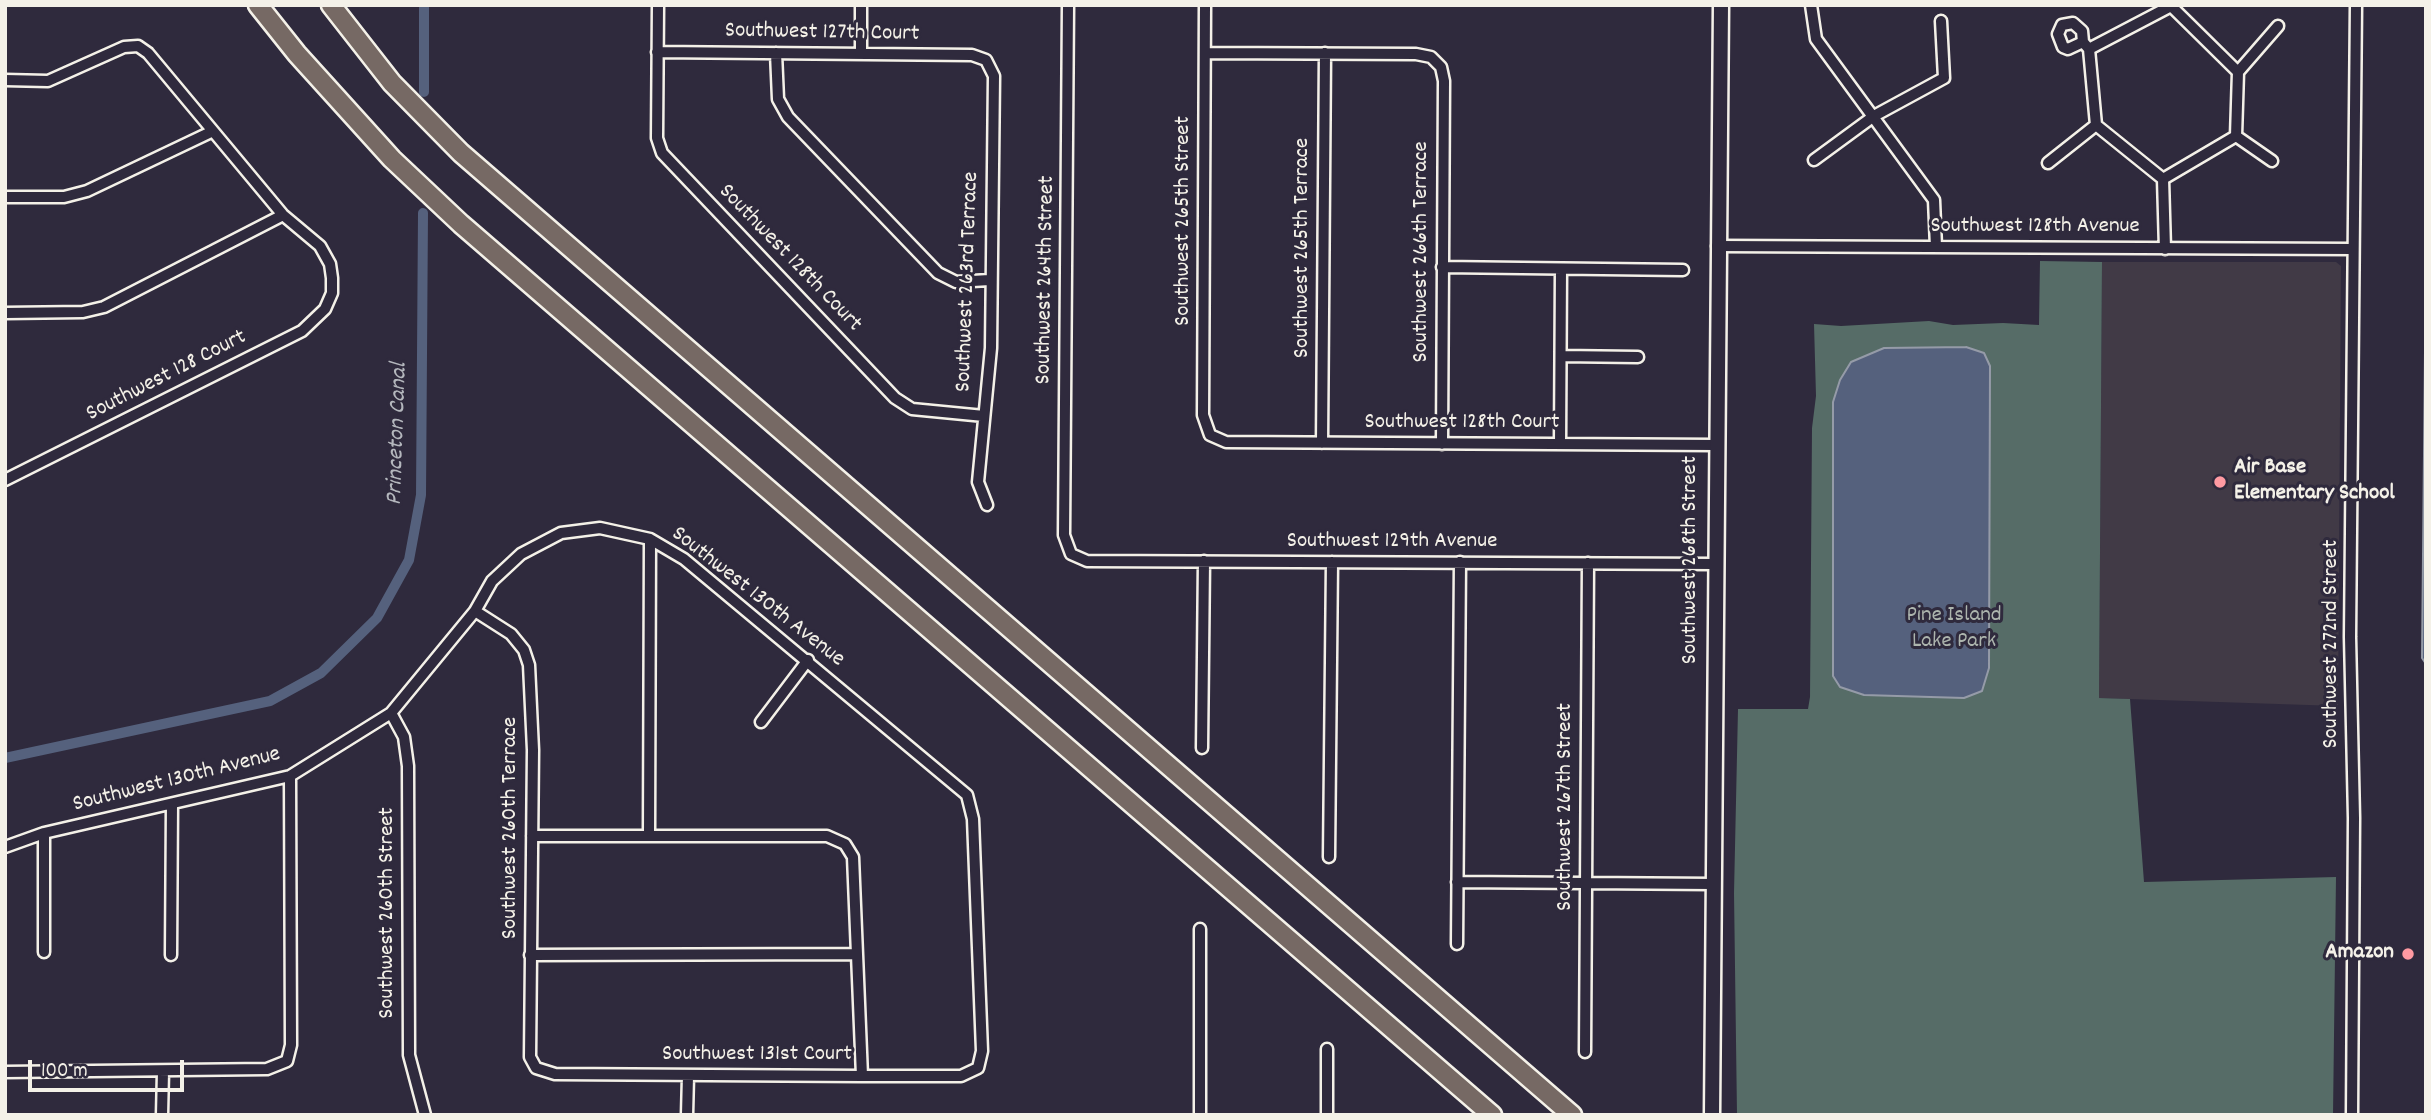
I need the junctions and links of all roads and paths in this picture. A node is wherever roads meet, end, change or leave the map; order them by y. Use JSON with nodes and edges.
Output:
{"nodes":[{"id":1,"x":258,"y":5,"type":"edge"},
{"id":2,"x":331,"y":5,"type":"edge"},
{"id":3,"x":658,"y":5,"type":"edge"},
{"id":4,"x":861,"y":5,"type":"edge"},
{"id":5,"x":1068,"y":5,"type":"edge"},
{"id":6,"x":1205,"y":5,"type":"edge"},
{"id":7,"x":1721,"y":5,"type":"edge"},
{"id":8,"x":1811,"y":5,"type":"edge"},
{"id":9,"x":2356,"y":5,"type":"edge"},
{"id":10,"x":2171,"y":6,"type":"edge"},
{"id":11,"x":1941,"y":21,"type":"dead end"},
{"id":12,"x":2278,"y":26,"type":"dead end"},
{"id":13,"x":657,"y":52,"type":"junction"},
{"id":14,"x":776,"y":53,"type":"junction"},
{"id":15,"x":1205,"y":53,"type":"junction"},
{"id":16,"x":1325,"y":53,"type":"junction"},
{"id":17,"x":861,"y":54,"type":"junction"},
{"id":18,"x":986,"y":61,"type":"joint"},
{"id":19,"x":2238,"y":72,"type":"junction"},
{"id":20,"x":5,"y":80,"type":"edge"},
{"id":21,"x":1874,"y":116,"type":"junction"},
{"id":22,"x":2096,"y":125,"type":"junction"},
{"id":23,"x":211,"y":132,"type":"junction"},
{"id":24,"x":2236,"y":136,"type":"junction"},
{"id":25,"x":1814,"y":160,"type":"dead end"},
{"id":26,"x":2272,"y":161,"type":"dead end"},
{"id":27,"x":2048,"y":163,"type":"dead end"},
{"id":28,"x":2163,"y":179,"type":"junction"},
{"id":29,"x":5,"y":197,"type":"edge"},
{"id":30,"x":283,"y":215,"type":"junction"},
{"id":31,"x":1717,"y":246,"type":"junction"},
{"id":32,"x":1936,"y":247,"type":"junction"},
{"id":33,"x":2165,"y":249,"type":"junction"},
{"id":34,"x":2353,"y":249,"type":"junction"},
{"id":35,"x":1442,"y":267,"type":"junction"},
{"id":36,"x":1561,"y":269,"type":"junction"},
{"id":37,"x":1683,"y":270,"type":"dead end"},
{"id":38,"x":989,"y":280,"type":"junction"},
{"id":39,"x":5,"y":313,"type":"edge"},
{"id":40,"x":1561,"y":356,"type":"junction"},
{"id":41,"x":1638,"y":356,"type":"dead end"},
{"id":42,"x":984,"y":416,"type":"junction"},
{"id":43,"x":1210,"y":435,"type":"joint"},
{"id":44,"x":1322,"y":443,"type":"junction"},
{"id":45,"x":1442,"y":444,"type":"junction"},
{"id":46,"x":1560,"y":444,"type":"junction"},
{"id":47,"x":1716,"y":445,"type":"junction"},
{"id":48,"x":5,"y":480,"type":"edge"},
{"id":49,"x":987,"y":505,"type":"dead end"},
{"id":50,"x":650,"y":539,"type":"junction"},
{"id":51,"x":1071,"y":554,"type":"joint"},
{"id":52,"x":1204,"y":561,"type":"junction"},
{"id":53,"x":1332,"y":562,"type":"junction"},
{"id":54,"x":1460,"y":562,"type":"junction"},
{"id":55,"x":1588,"y":563,"type":"junction"},
{"id":56,"x":1715,"y":564,"type":"junction"},
{"id":57,"x":475,"y":611,"type":"junction"},
{"id":58,"x":808,"y":660,"type":"junction"},
{"id":59,"x":391,"y":713,"type":"junction"},
{"id":60,"x":761,"y":722,"type":"dead end"},
{"id":61,"x":1202,"y":748,"type":"dead end"},
{"id":62,"x":290,"y":776,"type":"junction"},
{"id":63,"x":172,"y":804,"type":"junction"},
{"id":64,"x":44,"y":833,"type":"junction"},
{"id":65,"x":649,"y":835,"type":"junction"},
{"id":66,"x":532,"y":836,"type":"junction"},
{"id":67,"x":5,"y":847,"type":"edge"},
{"id":68,"x":1329,"y":857,"type":"dead end"},
{"id":69,"x":1457,"y":882,"type":"junction"},
{"id":70,"x":1586,"y":884,"type":"junction"},
{"id":71,"x":1713,"y":884,"type":"junction"},
{"id":72,"x":1200,"y":929,"type":"dead end"},
{"id":73,"x":1457,"y":944,"type":"dead end"},
{"id":74,"x":44,"y":953,"type":"dead end"},
{"id":75,"x":171,"y":954,"type":"dead end"},
{"id":76,"x":857,"y":954,"type":"junction"},
{"id":77,"x":530,"y":955,"type":"junction"},
{"id":78,"x":1327,"y":1049,"type":"dead end"},
{"id":79,"x":1585,"y":1052,"type":"dead end"},
{"id":80,"x":536,"y":1068,"type":"joint"},
{"id":81,"x":978,"y":1068,"type":"joint"},
{"id":82,"x":5,"y":1072,"type":"edge"},
{"id":83,"x":163,"y":1072,"type":"junction"},
{"id":84,"x":688,"y":1076,"type":"junction"},
{"id":85,"x":863,"y":1076,"type":"junction"},
{"id":86,"x":162,"y":1115,"type":"edge"},
{"id":87,"x":425,"y":1115,"type":"edge"},
{"id":88,"x":687,"y":1115,"type":"edge"},
{"id":89,"x":1200,"y":1115,"type":"edge"},
{"id":90,"x":1327,"y":1115,"type":"edge"},
{"id":91,"x":1492,"y":1115,"type":"edge"},
{"id":92,"x":1572,"y":1115,"type":"edge"},
{"id":93,"x":1712,"y":1115,"type":"edge"},
{"id":94,"x":2351,"y":1115,"type":"edge"}],
"edges":[{"from":1,"to":91,"type":"highway"},
{"from":2,"to":92,"type":"highway"},
{"from":3,"to":13,"type":"street","name":"Southwest 128th Court"},
{"from":4,"to":17,"type":"street"},
{"from":5,"to":51,"type":"street","name":"Southwest 264th Street"},
{"from":6,"to":15,"type":"street","name":"Southwest 265th Street"},
{"from":7,"to":31,"type":"main road","name":"Southwest 268th Street"},
{"from":8,"to":21,"type":"street"},
{"from":9,"to":34,"type":"street","name":"Southwest 272nd Street"},
{"from":10,"to":19,"type":"street"},
{"from":10,"to":22,"type":"street"},
{"from":11,"to":21,"type":"street"},
{"from":12,"to":19,"type":"street"},
{"from":13,"to":14,"type":"street","name":"Southwest 127th Court"},
{"from":13,"to":42,"type":"street","name":"Southwest 128th Court"},
{"from":14,"to":17,"type":"street","name":"Southwest 127th Court"},
{"from":14,"to":38,"type":"street"},
{"from":15,"to":16,"type":"street"},
{"from":15,"to":43,"type":"street","name":"Southwest 265th Street"},
{"from":16,"to":35,"type":"street","name":"Southwest 266th Terrace"},
{"from":16,"to":44,"type":"street","name":"Southwest 265th Terrace"},
{"from":17,"to":18,"type":"street","name":"Southwest 127th Court"},
{"from":18,"to":38,"type":"street","name":"Southwest 263rd Terrace"},
{"from":19,"to":24,"type":"street"},
{"from":20,"to":23,"type":"street"},
{"from":21,"to":25,"type":"street"},
{"from":21,"to":32,"type":"street"},
{"from":22,"to":27,"type":"street"},
{"from":22,"to":28,"type":"street"},
{"from":23,"to":29,"type":"street"},
{"from":23,"to":30,"type":"street"},
{"from":24,"to":26,"type":"street"},
{"from":24,"to":28,"type":"street"},
{"from":28,"to":33,"type":"street"},
{"from":30,"to":39,"type":"street"},
{"from":30,"to":48,"type":"street","name":"Southwest 128 Court"},
{"from":31,"to":32,"type":"street","name":"Southwest 128th Avenue"},
{"from":31,"to":47,"type":"main road","name":"Southwest 268th Street"},
{"from":32,"to":33,"type":"street","name":"Southwest 128th Avenue"},
{"from":33,"to":34,"type":"street","name":"Southwest 128th Avenue"},
{"from":34,"to":94,"type":"street","name":"Southwest 272nd Street"},
{"from":35,"to":36,"type":"street"},
{"from":35,"to":45,"type":"street","name":"Southwest 266th Terrace"},
{"from":36,"to":37,"type":"street"},
{"from":36,"to":40,"type":"street"},
{"from":38,"to":42,"type":"street","name":"Southwest 263rd Terrace"},
{"from":40,"to":41,"type":"street"},
{"from":40,"to":46,"type":"street"},
{"from":42,"to":49,"type":"street","name":"Southwest 263rd Terrace"},
{"from":43,"to":44,"type":"street","name":"Southwest 128th Court"},
{"from":44,"to":45,"type":"street","name":"Southwest 128th Court"},
{"from":45,"to":46,"type":"street","name":"Southwest 128th Court"},
{"from":46,"to":47,"type":"street","name":"Southwest 128th Court"},
{"from":47,"to":56,"type":"main road","name":"Southwest 268th Street"},
{"from":50,"to":57,"type":"street","name":"Southwest 130th Avenue"},
{"from":50,"to":58,"type":"street","name":"Southwest 130th Avenue"},
{"from":50,"to":65,"type":"street"},
{"from":51,"to":52,"type":"street","name":"Southwest 129th Avenue"},
{"from":52,"to":53,"type":"street","name":"Southwest 129th Avenue"},
{"from":52,"to":61,"type":"street"},
{"from":53,"to":54,"type":"street","name":"Southwest 129th Avenue"},
{"from":53,"to":68,"type":"street"},
{"from":54,"to":55,"type":"street","name":"Southwest 129th Avenue"},
{"from":54,"to":69,"type":"street"},
{"from":55,"to":56,"type":"street","name":"Southwest 129th Avenue"},
{"from":55,"to":70,"type":"street","name":"Southwest 267th Street"},
{"from":56,"to":71,"type":"main road","name":"Southwest 268th Street"},
{"from":57,"to":59,"type":"street","name":"Southwest 130th Avenue"},
{"from":57,"to":66,"type":"street","name":"Southwest 260th Terrace"},
{"from":58,"to":60,"type":"street"},
{"from":58,"to":81,"type":"street","name":"Southwest 130th Avenue"},
{"from":59,"to":62,"type":"street","name":"Southwest 130th Avenue"},
{"from":59,"to":87,"type":"street","name":"Southwest 260th Street"},
{"from":62,"to":63,"type":"street","name":"Southwest 130th Avenue"},
{"from":62,"to":83,"type":"street"},
{"from":63,"to":64,"type":"street","name":"Southwest 130th Avenue"},
{"from":63,"to":75,"type":"street"},
{"from":64,"to":67,"type":"street","name":"Southwest 130th Avenue"},
{"from":64,"to":74,"type":"street"},
{"from":65,"to":66,"type":"street"},
{"from":65,"to":76,"type":"street"},
{"from":66,"to":77,"type":"street","name":"Southwest 260th Terrace"},
{"from":69,"to":70,"type":"street"},
{"from":69,"to":73,"type":"street"},
{"from":70,"to":71,"type":"street"},
{"from":70,"to":79,"type":"street","name":"Southwest 267th Street"},
{"from":71,"to":93,"type":"main road","name":"Southwest 268th Street"},
{"from":72,"to":89,"type":"street"},
{"from":76,"to":77,"type":"street"},
{"from":76,"to":85,"type":"street"},
{"from":77,"to":80,"type":"street","name":"Southwest 260th Terrace"},
{"from":78,"to":90,"type":"street"},
{"from":80,"to":84,"type":"street","name":"Southwest 131st Court"},
{"from":81,"to":85,"type":"street","name":"Southwest 131st Court"},
{"from":82,"to":83,"type":"street"},
{"from":83,"to":86,"type":"street"},
{"from":84,"to":85,"type":"street","name":"Southwest 131st Court"},
{"from":84,"to":88,"type":"street"}]}
